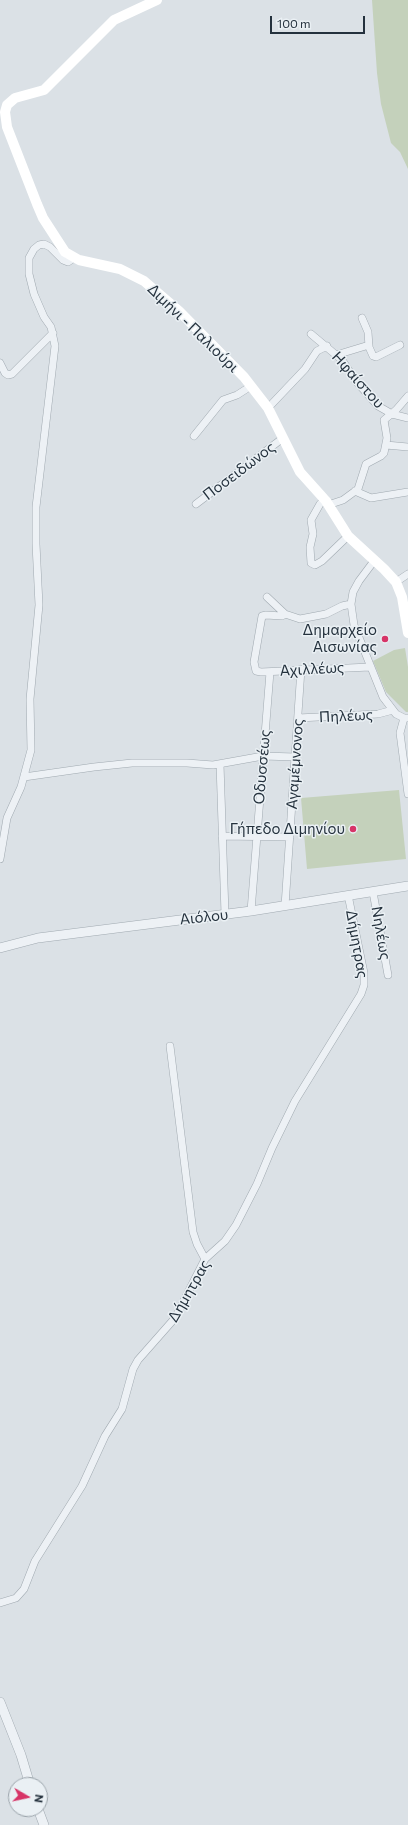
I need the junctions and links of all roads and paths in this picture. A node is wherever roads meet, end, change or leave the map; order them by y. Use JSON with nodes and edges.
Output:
{"nodes":[{"id":1,"x":157,"y":0,"type":"edge"},
{"id":2,"x":74,"y":258,"type":"junction"},
{"id":3,"x":362,"y":318,"type":"dead end"},
{"id":4,"x":53,"y":333,"type":"junction"},
{"id":5,"x":311,"y":334,"type":"dead end"},
{"id":6,"x":400,"y":344,"type":"dead end"},
{"id":7,"x":327,"y":346,"type":"junction"},
{"id":8,"x":369,"y":346,"type":"junction"},
{"id":9,"x":336,"y":354,"type":"junction"},
{"id":10,"x":0,"y":363,"type":"edge"},
{"id":11,"x":251,"y":386,"type":"junction"},
{"id":12,"x":408,"y":396,"type":"edge"},
{"id":13,"x":268,"y":408,"type":"junction"},
{"id":14,"x":392,"y":414,"type":"junction"},
{"id":15,"x":408,"y":418,"type":"edge"},
{"id":16,"x":194,"y":436,"type":"dead end"},
{"id":17,"x":283,"y":438,"type":"junction"},
{"id":18,"x":386,"y":445,"type":"junction"},
{"id":19,"x":408,"y":447,"type":"edge"},
{"id":20,"x":355,"y":491,"type":"junction"},
{"id":21,"x":408,"y":492,"type":"edge"},
{"id":22,"x":326,"y":502,"type":"junction"},
{"id":23,"x":196,"y":504,"type":"dead end"},
{"id":24,"x":348,"y":536,"type":"junction"},
{"id":25,"x":374,"y":561,"type":"junction"},
{"id":26,"x":408,"y":574,"type":"edge"},
{"id":27,"x":396,"y":582,"type":"junction"},
{"id":28,"x":267,"y":597,"type":"dead end"},
{"id":29,"x":351,"y":604,"type":"junction"},
{"id":30,"x":285,"y":614,"type":"junction"},
{"id":31,"x":408,"y":633,"type":"edge"},
{"id":32,"x":370,"y":667,"type":"junction"},
{"id":33,"x":301,"y":669,"type":"junction"},
{"id":34,"x":270,"y":672,"type":"junction"},
{"id":35,"x":393,"y":710,"type":"junction"},
{"id":36,"x":298,"y":718,"type":"junction"},
{"id":37,"x":406,"y":718,"type":"edge"},
{"id":38,"x":262,"y":756,"type":"junction"},
{"id":39,"x":295,"y":757,"type":"junction"},
{"id":40,"x":220,"y":764,"type":"junction"},
{"id":41,"x":24,"y":777,"type":"junction"},
{"id":42,"x":408,"y":794,"type":"edge"},
{"id":43,"x":222,"y":836,"type":"junction"},
{"id":44,"x":256,"y":837,"type":"junction"},
{"id":45,"x":290,"y":837,"type":"junction"},
{"id":46,"x":0,"y":859,"type":"edge"},
{"id":47,"x":408,"y":886,"type":"edge"},
{"id":48,"x":373,"y":892,"type":"junction"},
{"id":49,"x":348,"y":896,"type":"junction"},
{"id":50,"x":285,"y":906,"type":"junction"},
{"id":51,"x":251,"y":911,"type":"junction"},
{"id":52,"x":225,"y":914,"type":"junction"},
{"id":53,"x":0,"y":948,"type":"edge"},
{"id":54,"x":388,"y":975,"type":"dead end"},
{"id":55,"x":170,"y":1046,"type":"dead end"},
{"id":56,"x":205,"y":1260,"type":"junction"},
{"id":57,"x":0,"y":1603,"type":"edge"},
{"id":58,"x":0,"y":1702,"type":"edge"},
{"id":59,"x":28,"y":1777,"type":"edge"}],
"edges":[{"from":1,"to":2,"type":"main road"},
{"from":2,"to":4,"type":"street"},
{"from":2,"to":11,"type":"main road","name":"Διμήνι - Παλιούρι"},
{"from":3,"to":8,"type":"street"},
{"from":4,"to":10,"type":"street"},
{"from":4,"to":41,"type":"street"},
{"from":5,"to":7,"type":"street","name":"Ηφαίστου"},
{"from":6,"to":8,"type":"street"},
{"from":7,"to":9,"type":"street","name":"Ηφαίστου"},
{"from":7,"to":13,"type":"street"},
{"from":8,"to":9,"type":"street"},
{"from":9,"to":14,"type":"street","name":"Ηφαίστου"},
{"from":11,"to":13,"type":"main road","name":"Διμήνι - Παλιούρι"},
{"from":11,"to":16,"type":"street"},
{"from":12,"to":14,"type":"street"},
{"from":13,"to":17,"type":"main road","name":"Διμήνι - Παλιούρι"},
{"from":14,"to":15,"type":"street","name":"Ηφαίστου"},
{"from":14,"to":18,"type":"street"},
{"from":17,"to":22,"type":"main road","name":"Διμήνι - Παλιούρι"},
{"from":17,"to":23,"type":"street","name":"Ποσειδώνος"},
{"from":18,"to":19,"type":"street"},
{"from":18,"to":20,"type":"street"},
{"from":20,"to":21,"type":"street"},
{"from":20,"to":22,"type":"street"},
{"from":22,"to":24,"type":"main road","name":"Διμήνι - Παλιούρι"},
{"from":22,"to":24,"type":"street"},
{"from":24,"to":25,"type":"main road","name":"Διμήνι - Παλιούρι"},
{"from":25,"to":27,"type":"main road","name":"Διμήνι - Παλιούρι"},
{"from":25,"to":29,"type":"street"},
{"from":26,"to":27,"type":"street"},
{"from":27,"to":31,"type":"main road","name":"Διμήνι - Παλιούρι"},
{"from":28,"to":30,"type":"street"},
{"from":29,"to":30,"type":"street"},
{"from":29,"to":32,"type":"street"},
{"from":30,"to":34,"type":"street","name":"Αχιλλέως"},
{"from":32,"to":33,"type":"street","name":"Αχιλλέως"},
{"from":32,"to":35,"type":"street"},
{"from":33,"to":34,"type":"street","name":"Αχιλλέως"},
{"from":33,"to":36,"type":"street","name":"Αγαμέμνονος"},
{"from":34,"to":38,"type":"street","name":"Οδυσσέως"},
{"from":35,"to":36,"type":"street","name":"Πηλέως"},
{"from":35,"to":37,"type":"street"},
{"from":36,"to":39,"type":"street","name":"Αγαμέμνονος"},
{"from":37,"to":42,"type":"street"},
{"from":38,"to":39,"type":"street"},
{"from":38,"to":40,"type":"street"},
{"from":38,"to":44,"type":"street","name":"Οδυσσέως"},
{"from":39,"to":45,"type":"street","name":"Αγαμέμνονος"},
{"from":40,"to":41,"type":"street"},
{"from":40,"to":43,"type":"street"},
{"from":41,"to":46,"type":"street"},
{"from":43,"to":44,"type":"street"},
{"from":43,"to":52,"type":"street"},
{"from":44,"to":45,"type":"street"},
{"from":44,"to":51,"type":"street","name":"Οδυσσέως"},
{"from":45,"to":50,"type":"street","name":"Αγαμέμνονος"},
{"from":47,"to":48,"type":"street","name":"Αιόλου"},
{"from":48,"to":49,"type":"street","name":"Αιόλου"},
{"from":48,"to":54,"type":"street","name":"Νηλέως"},
{"from":49,"to":50,"type":"street","name":"Αιόλου"},
{"from":49,"to":56,"type":"street","name":"Δήμητρας"},
{"from":50,"to":51,"type":"street","name":"Αιόλου"},
{"from":51,"to":52,"type":"street","name":"Αιόλου"},
{"from":52,"to":53,"type":"street","name":"Αιόλου"},
{"from":55,"to":56,"type":"street"},
{"from":56,"to":57,"type":"street","name":"Δήμητρας"},
{"from":58,"to":59,"type":"street"}]}
